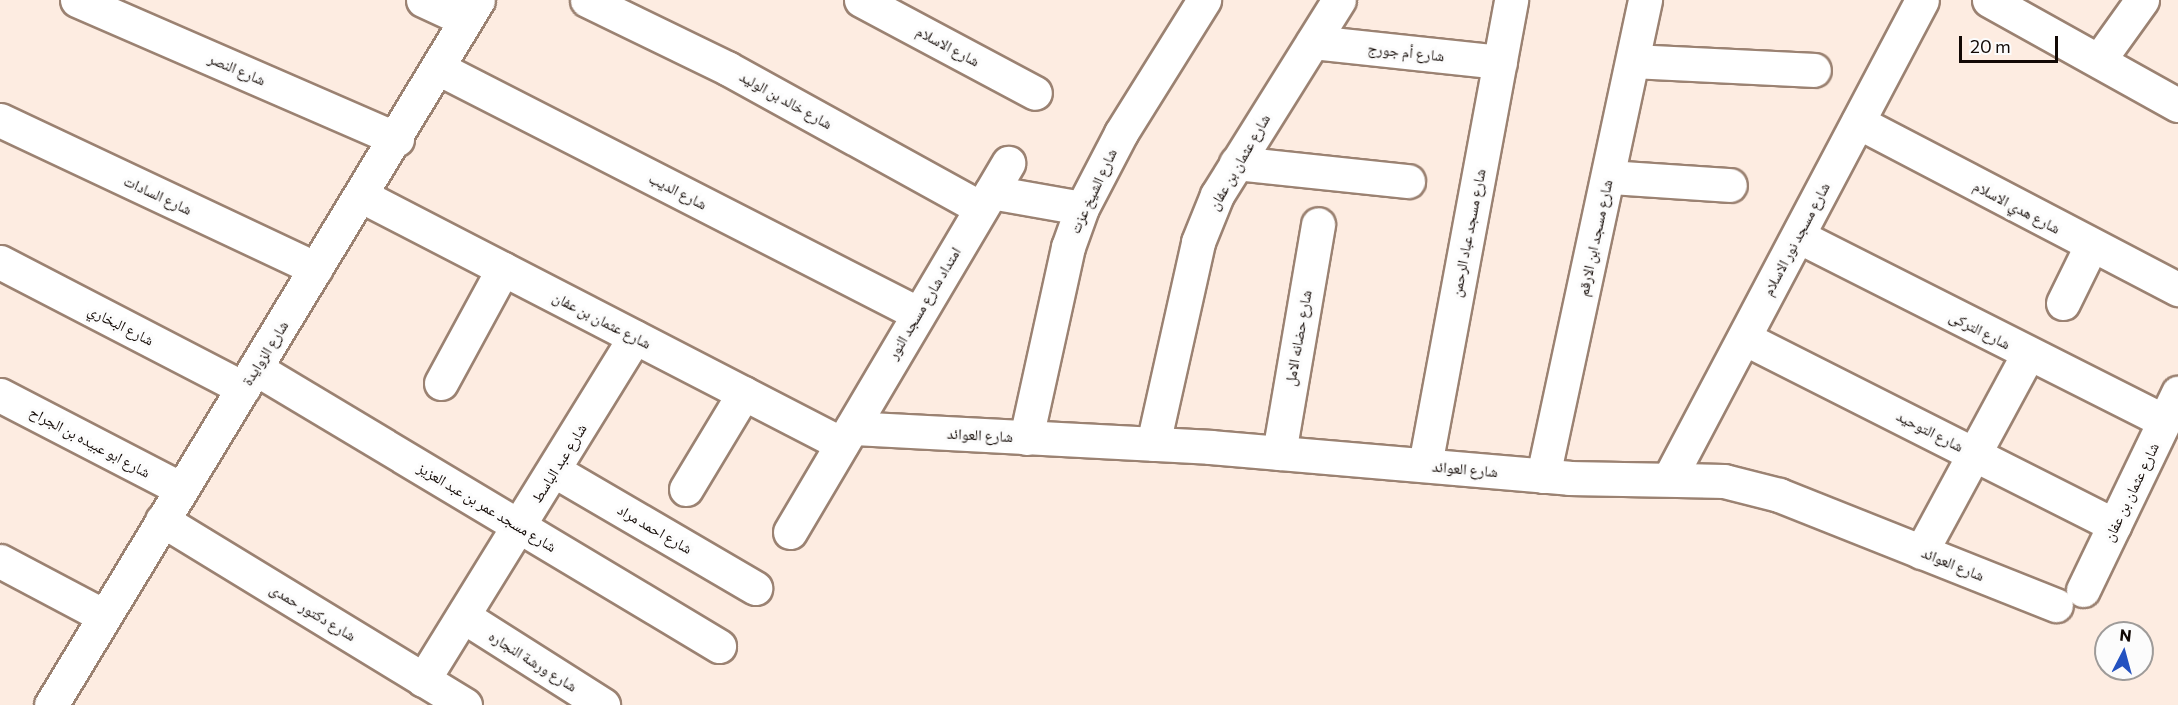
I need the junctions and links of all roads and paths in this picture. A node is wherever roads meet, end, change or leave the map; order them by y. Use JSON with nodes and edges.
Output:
{"nodes":[{"id":1,"x":77,"y":0,"type":"edge"},
{"id":2,"x":423,"y":0,"type":"edge"},
{"id":3,"x":587,"y":0,"type":"edge"},
{"id":4,"x":861,"y":0,"type":"edge"},
{"id":5,"x":1204,"y":0,"type":"edge"},
{"id":6,"x":1339,"y":0,"type":"edge"},
{"id":7,"x":1511,"y":0,"type":"edge"},
{"id":8,"x":1646,"y":0,"type":"edge"},
{"id":9,"x":1922,"y":0,"type":"edge"},
{"id":10,"x":1989,"y":0,"type":"edge"},
{"id":11,"x":2142,"y":0,"type":"edge"},
{"id":12,"x":472,"y":10,"type":"edge"},
{"id":13,"x":1313,"y":42,"type":"junction"},
{"id":14,"x":2099,"y":60,"type":"junction"},
{"id":15,"x":1633,"y":61,"type":"junction"},
{"id":16,"x":1500,"y":62,"type":"junction"},
{"id":17,"x":438,"y":68,"type":"junction"},
{"id":18,"x":1814,"y":70,"type":"dead end"},
{"id":19,"x":1035,"y":93,"type":"dead end"},
{"id":20,"x":2178,"y":105,"type":"edge"},
{"id":21,"x":0,"y":120,"type":"edge"},
{"id":22,"x":1858,"y":122,"type":"junction"},
{"id":23,"x":397,"y":139,"type":"junction"},
{"id":24,"x":1008,"y":163,"type":"dead end"},
{"id":25,"x":1236,"y":163,"type":"junction"},
{"id":26,"x":1609,"y":177,"type":"junction"},
{"id":27,"x":1408,"y":181,"type":"dead end"},
{"id":28,"x":1730,"y":185,"type":"dead end"},
{"id":29,"x":362,"y":196,"type":"junction"},
{"id":30,"x":986,"y":200,"type":"junction"},
{"id":31,"x":1082,"y":208,"type":"junction"},
{"id":32,"x":1318,"y":224,"type":"dead end"},
{"id":33,"x":1798,"y":236,"type":"junction"},
{"id":34,"x":2091,"y":246,"type":"junction"},
{"id":35,"x":0,"y":262,"type":"edge"},
{"id":36,"x":316,"y":269,"type":"junction"},
{"id":37,"x":503,"y":269,"type":"junction"},
{"id":38,"x":2178,"y":289,"type":"edge"},
{"id":39,"x":2063,"y":303,"type":"dead end"},
{"id":40,"x":917,"y":313,"type":"junction"},
{"id":41,"x":635,"y":337,"type":"junction"},
{"id":42,"x":1744,"y":338,"type":"junction"},
{"id":43,"x":2028,"y":354,"type":"junction"},
{"id":44,"x":249,"y":378,"type":"junction"},
{"id":45,"x":441,"y":383,"type":"dead end"},
{"id":46,"x":744,"y":393,"type":"junction"},
{"id":47,"x":0,"y":395,"type":"edge"},
{"id":48,"x":2171,"y":407,"type":"edge"},
{"id":49,"x":847,"y":436,"type":"junction"},
{"id":50,"x":1026,"y":438,"type":"junction"},
{"id":51,"x":1153,"y":444,"type":"junction"},
{"id":52,"x":1279,"y":453,"type":"junction"},
{"id":53,"x":1975,"y":454,"type":"junction"},
{"id":54,"x":1425,"y":465,"type":"junction"},
{"id":55,"x":555,"y":471,"type":"junction"},
{"id":56,"x":1543,"y":476,"type":"junction"},
{"id":57,"x":1670,"y":477,"type":"junction"},
{"id":58,"x":181,"y":489,"type":"junction"},
{"id":59,"x":686,"y":489,"type":"dead end"},
{"id":60,"x":162,"y":520,"type":"junction"},
{"id":61,"x":519,"y":525,"type":"junction"},
{"id":62,"x":2115,"y":525,"type":"junction"},
{"id":63,"x":790,"y":532,"type":"dead end"},
{"id":64,"x":1921,"y":552,"type":"junction"},
{"id":65,"x":0,"y":561,"type":"edge"},
{"id":66,"x":755,"y":588,"type":"dead end"},
{"id":67,"x":2069,"y":598,"type":"joint"},
{"id":68,"x":104,"y":616,"type":"junction"},
{"id":69,"x":463,"y":616,"type":"junction"},
{"id":70,"x":719,"y":646,"type":"dead end"},
{"id":71,"x":423,"y":680,"type":"junction"},
{"id":72,"x":51,"y":705,"type":"edge"},
{"id":73,"x":465,"y":705,"type":"edge"},
{"id":74,"x":603,"y":705,"type":"edge"}],
"edges":[{"from":1,"to":23,"type":"street","name":"شارع النصر"},
{"from":2,"to":12,"type":"street"},
{"from":3,"to":30,"type":"street","name":"شارع خالد بن الوليد"},
{"from":4,"to":19,"type":"street","name":"شارع الاسلام"},
{"from":5,"to":31,"type":"street","name":"شارع الشيخ عزت"},
{"from":6,"to":13,"type":"street","name":"شارع عثمان بن عفان"},
{"from":7,"to":16,"type":"street","name":"شارع مسجد عباد الرحمن"},
{"from":8,"to":15,"type":"street","name":"شارع مسجد ابن الارقم"},
{"from":9,"to":22,"type":"street","name":"شارع مسجد نور الاسلام"},
{"from":10,"to":14,"type":"street"},
{"from":11,"to":14,"type":"street"},
{"from":12,"to":17,"type":"street","name":"شارع الزوايدة"},
{"from":13,"to":16,"type":"street","name":"شارع أم جورج"},
{"from":13,"to":25,"type":"street","name":"شارع عثمان بن عفان"},
{"from":14,"to":20,"type":"street"},
{"from":15,"to":18,"type":"street"},
{"from":15,"to":26,"type":"street","name":"شارع مسجد ابن الارقم"},
{"from":16,"to":54,"type":"street","name":"شارع مسجد عباد الرحمن"},
{"from":17,"to":23,"type":"street","name":"شارع الزوايدة"},
{"from":17,"to":40,"type":"street","name":"شارع الديب"},
{"from":21,"to":36,"type":"street","name":"شارع السادات"},
{"from":22,"to":33,"type":"street","name":"شارع مسجد نور الاسلام"},
{"from":22,"to":34,"type":"street","name":"شارع هدي الاسلام"},
{"from":23,"to":29,"type":"street","name":"شارع الزوايدة"},
{"from":24,"to":30,"type":"street","name":"امتداد شارع مسجد النور"},
{"from":25,"to":27,"type":"street"},
{"from":25,"to":51,"type":"street","name":"شارع عثمان بن عفان"},
{"from":26,"to":28,"type":"street"},
{"from":26,"to":56,"type":"street","name":"شارع مسجد ابن الارقم"},
{"from":29,"to":36,"type":"street","name":"شارع الزوايدة"},
{"from":29,"to":37,"type":"street","name":"شارع عثمان بن عفان"},
{"from":30,"to":31,"type":"street","name":"شارع خالد بن الوليد"},
{"from":30,"to":40,"type":"street","name":"امتداد شارع مسجد النور"},
{"from":31,"to":50,"type":"street","name":"شارع الشيخ عزت"},
{"from":32,"to":52,"type":"street","name":"شارع حضانه الامل"},
{"from":33,"to":42,"type":"street","name":"شارع مسجد نور الاسلام"},
{"from":33,"to":43,"type":"street","name":"شارع التركى"},
{"from":34,"to":38,"type":"street","name":"شارع هدي الاسلام"},
{"from":34,"to":39,"type":"street"},
{"from":35,"to":44,"type":"street","name":"شارع البخاري"},
{"from":36,"to":44,"type":"street","name":"شارع الزوايدة"},
{"from":37,"to":41,"type":"street","name":"شارع عثمان بن عفان"},
{"from":37,"to":45,"type":"street"},
{"from":40,"to":49,"type":"street","name":"امتداد شارع مسجد النور"},
{"from":41,"to":46,"type":"street","name":"شارع عثمان بن عفان"},
{"from":41,"to":55,"type":"street","name":"شارع عبد الباسط"},
{"from":42,"to":53,"type":"street","name":"شارع التوحيد"},
{"from":42,"to":57,"type":"street","name":"شارع مسجد نور الاسلام"},
{"from":43,"to":48,"type":"street","name":"شارع التركى"},
{"from":43,"to":53,"type":"street"},
{"from":44,"to":58,"type":"street","name":"شارع الزوايدة"},
{"from":44,"to":61,"type":"street","name":"شارع مسجد عمر بن عبد العزيز"},
{"from":46,"to":49,"type":"street","name":"شارع عثمان بن عفان"},
{"from":46,"to":59,"type":"street"},
{"from":47,"to":58,"type":"street","name":"شارع ابو عبيده بن الجراح"},
{"from":48,"to":62,"type":"street","name":"شارع عثمان بن عفان"},
{"from":49,"to":50,"type":"street","name":"شارع العوائد"},
{"from":49,"to":63,"type":"street","name":"امتداد شارع مسجد النور"},
{"from":50,"to":51,"type":"street","name":"شارع العوائد"},
{"from":51,"to":52,"type":"street","name":"شارع العوائد"},
{"from":52,"to":54,"type":"street","name":"شارع العوائد"},
{"from":53,"to":62,"type":"street","name":"شارع التوحيد"},
{"from":53,"to":64,"type":"street"},
{"from":54,"to":56,"type":"street","name":"شارع العوائد"},
{"from":55,"to":61,"type":"street","name":"شارع عبد الباسط"},
{"from":55,"to":66,"type":"street","name":"شارع احمد مراد"},
{"from":56,"to":57,"type":"street","name":"شارع العوائد"},
{"from":57,"to":64,"type":"street","name":"شارع العوائد"},
{"from":58,"to":60,"type":"street","name":"شارع الزوايدة"},
{"from":60,"to":68,"type":"street","name":"شارع الزوايدة"},
{"from":60,"to":71,"type":"street","name":"شارع دكتور حمدى"},
{"from":61,"to":69,"type":"street","name":"شارع عبد الباسط"},
{"from":61,"to":70,"type":"street","name":"شارع مسجد عمر بن عبد العزيز"},
{"from":62,"to":67,"type":"street","name":"شارع عثمان بن عفان"},
{"from":64,"to":67,"type":"street","name":"شارع العوائد"},
{"from":65,"to":68,"type":"street"},
{"from":68,"to":72,"type":"street","name":"شارع الزوايدة"},
{"from":69,"to":71,"type":"street","name":"شارع عبد الباسط"},
{"from":69,"to":74,"type":"street","name":"شارع ورشة النجاره"},
{"from":71,"to":73,"type":"street","name":"شارع دكتور حمدى"}]}
